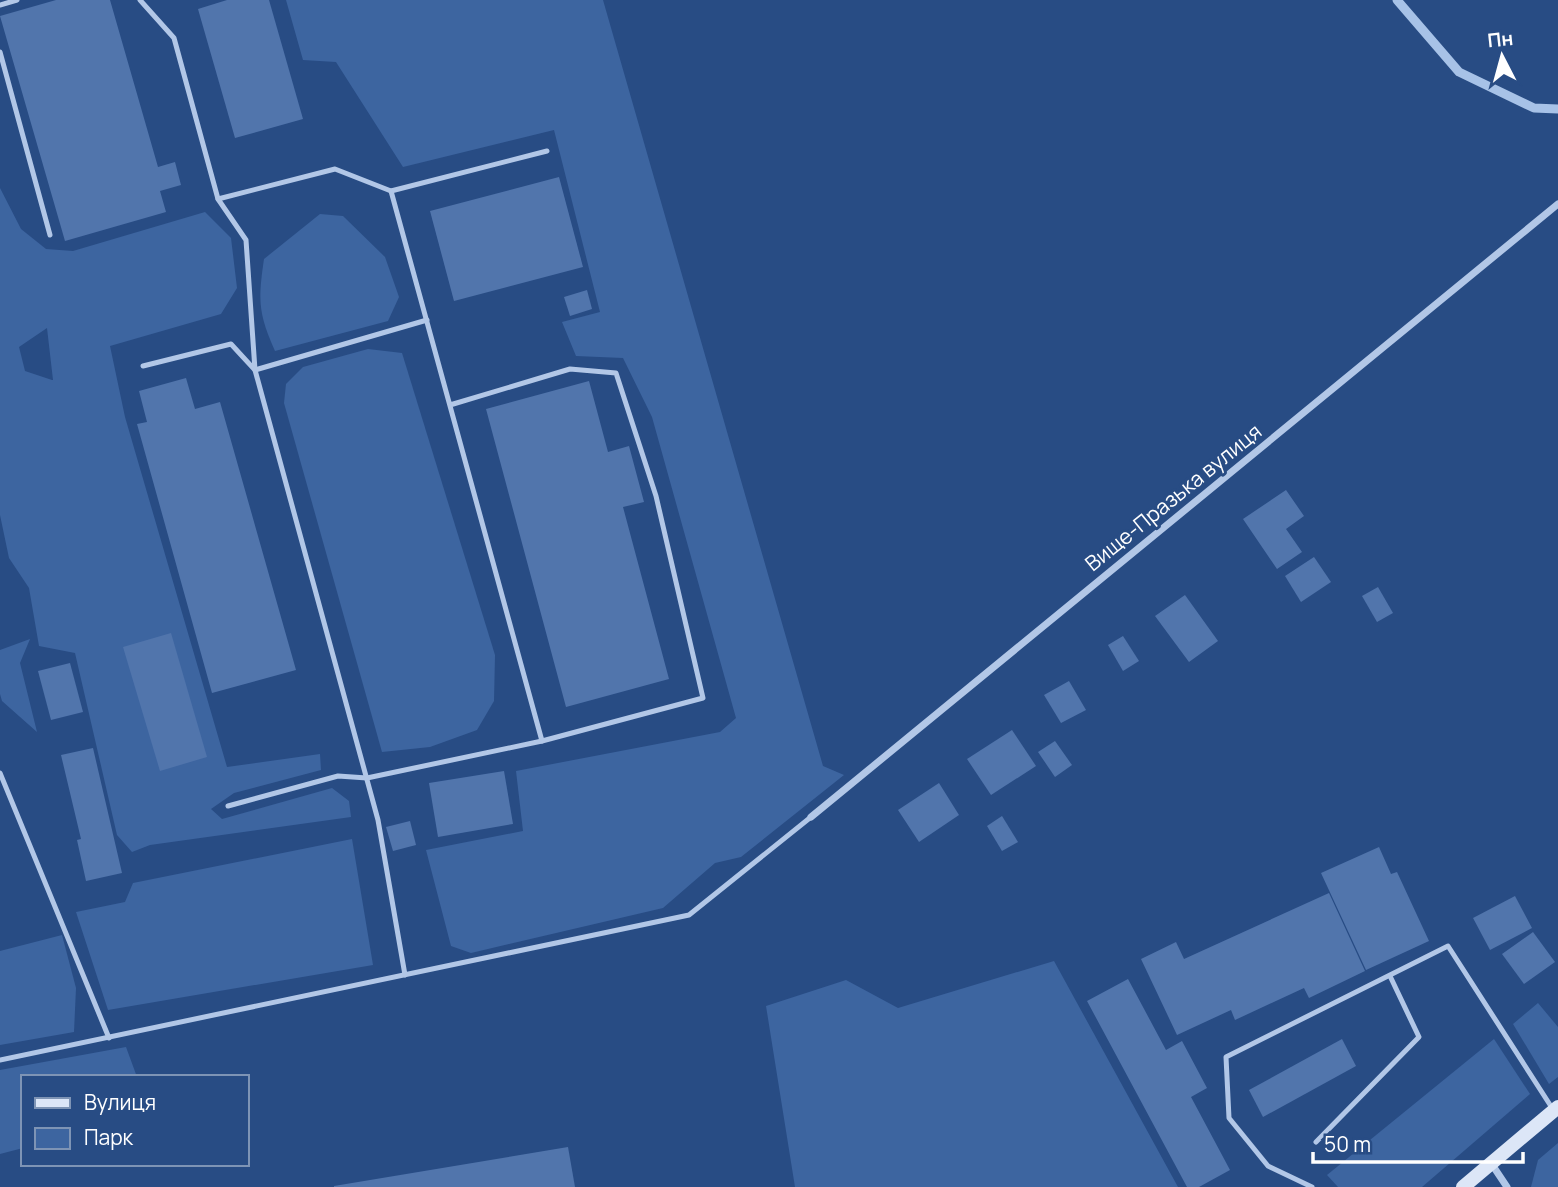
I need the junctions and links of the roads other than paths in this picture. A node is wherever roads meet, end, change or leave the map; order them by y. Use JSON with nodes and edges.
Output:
{"nodes":[{"id":1,"x":16,"y":0,"type":"edge"},
{"id":2,"x":140,"y":0,"type":"edge"},
{"id":3,"x":0,"y":5,"type":"edge"},
{"id":4,"x":0,"y":52,"type":"edge"},
{"id":5,"x":547,"y":151,"type":"dead end"},
{"id":6,"x":391,"y":191,"type":"junction"},
{"id":7,"x":218,"y":199,"type":"junction"},
{"id":8,"x":1558,"y":204,"type":"edge"},
{"id":9,"x":50,"y":235,"type":"dead end"},
{"id":10,"x":426,"y":320,"type":"junction"},
{"id":11,"x":143,"y":366,"type":"dead end"},
{"id":12,"x":256,"y":370,"type":"junction"},
{"id":13,"x":450,"y":404,"type":"junction"},
{"id":14,"x":542,"y":741,"type":"junction"},
{"id":15,"x":0,"y":773,"type":"edge"},
{"id":16,"x":367,"y":778,"type":"junction"},
{"id":17,"x":228,"y":806,"type":"dead end"},
{"id":18,"x":811,"y":817,"type":"joint"},
{"id":19,"x":405,"y":975,"type":"junction"},
{"id":20,"x":1390,"y":975,"type":"junction"},
{"id":21,"x":109,"y":1038,"type":"junction"},
{"id":22,"x":0,"y":1060,"type":"edge"},
{"id":23,"x":1556,"y":1109,"type":"edge"},
{"id":24,"x":1316,"y":1142,"type":"dead end"},
{"id":25,"x":1491,"y":1163,"type":"junction"},
{"id":26,"x":1312,"y":1187,"type":"edge"},
{"id":27,"x":1463,"y":1187,"type":"edge"},
{"id":28,"x":1507,"y":1187,"type":"edge"}],
"edges":[{"from":1,"to":3,"type":"lane"},
{"from":2,"to":7,"type":"lane"},
{"from":4,"to":9,"type":"lane"},
{"from":5,"to":6,"type":"lane"},
{"from":6,"to":7,"type":"lane"},
{"from":6,"to":10,"type":"lane"},
{"from":7,"to":12,"type":"lane"},
{"from":8,"to":18,"type":"street","name":"Вище-Празька вулиця"},
{"from":10,"to":12,"type":"lane"},
{"from":10,"to":13,"type":"lane"},
{"from":11,"to":12,"type":"lane"},
{"from":12,"to":16,"type":"lane"},
{"from":13,"to":14,"type":"lane"},
{"from":13,"to":14,"type":"lane"},
{"from":14,"to":16,"type":"lane"},
{"from":15,"to":21,"type":"lane"},
{"from":16,"to":17,"type":"lane"},
{"from":16,"to":19,"type":"lane"},
{"from":18,"to":19,"type":"lane"},
{"from":19,"to":21,"type":"lane"},
{"from":20,"to":23,"type":"lane"},
{"from":20,"to":24,"type":"lane"},
{"from":20,"to":26,"type":"lane"},
{"from":21,"to":22,"type":"lane"},
{"from":23,"to":25,"type":"main road"},
{"from":25,"to":27,"type":"main road"},
{"from":25,"to":28,"type":"street"}]}
